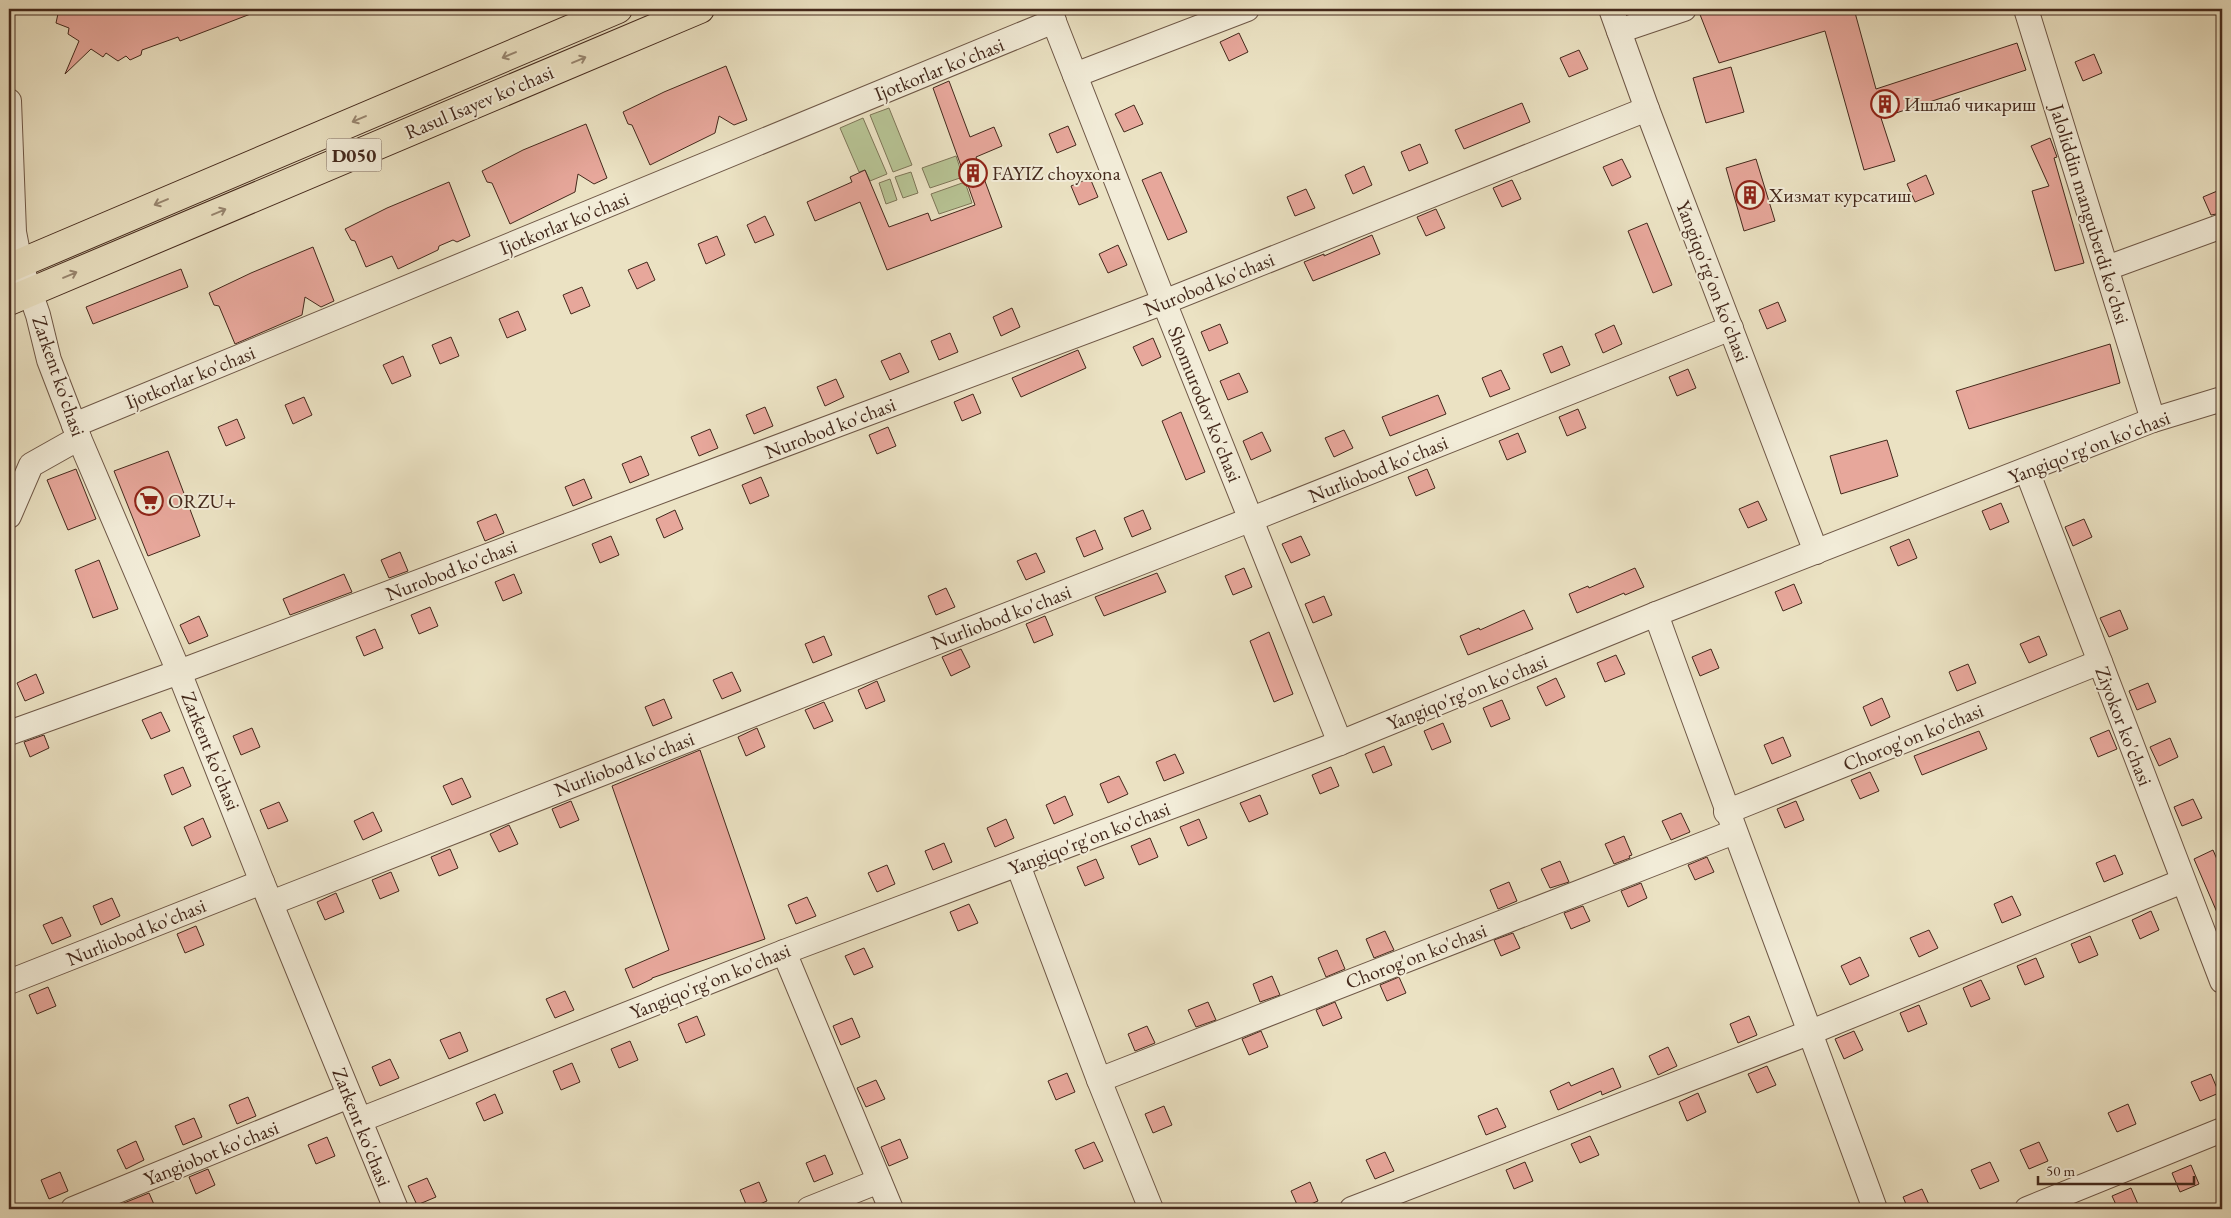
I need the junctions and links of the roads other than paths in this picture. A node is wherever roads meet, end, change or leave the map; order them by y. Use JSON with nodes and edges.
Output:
{"nodes":[{"id":1,"x":618,"y":9,"type":"edge"},
{"id":2,"x":700,"y":9,"type":"edge"},
{"id":3,"x":1247,"y":9,"type":"edge"},
{"id":4,"x":1611,"y":9,"type":"edge"},
{"id":5,"x":1684,"y":9,"type":"edge"},
{"id":6,"x":2026,"y":9,"type":"edge"},
{"id":7,"x":1052,"y":15,"type":"edge"},
{"id":8,"x":1619,"y":31,"type":"junction"},
{"id":9,"x":1075,"y":75,"type":"junction"},
{"id":10,"x":9,"y":101,"type":"edge"},
{"id":11,"x":1647,"y":109,"type":"junction"},
{"id":12,"x":2222,"y":226,"type":"edge"},
{"id":13,"x":14,"y":266,"type":"edge"},
{"id":14,"x":2108,"y":268,"type":"junction"},
{"id":15,"x":20,"y":296,"type":"edge"},
{"id":16,"x":1164,"y":302,"type":"junction"},
{"id":17,"x":1731,"y":328,"type":"junction"},
{"id":18,"x":2222,"y":399,"type":"edge"},
{"id":19,"x":2153,"y":420,"type":"junction"},
{"id":20,"x":77,"y":431,"type":"junction"},
{"id":21,"x":2027,"y":471,"type":"junction"},
{"id":22,"x":9,"y":516,"type":"edge"},
{"id":23,"x":1252,"y":519,"type":"junction"},
{"id":24,"x":1816,"y":552,"type":"junction"},
{"id":25,"x":1656,"y":614,"type":"junction"},
{"id":26,"x":2100,"y":662,"type":"junction"},
{"id":27,"x":179,"y":672,"type":"junction"},
{"id":28,"x":9,"y":733,"type":"edge"},
{"id":29,"x":1340,"y":744,"type":"junction"},
{"id":30,"x":1730,"y":822,"type":"junction"},
{"id":31,"x":1018,"y":865,"type":"junction"},
{"id":32,"x":2183,"y":881,"type":"junction"},
{"id":33,"x":267,"y":892,"type":"junction"},
{"id":34,"x":784,"y":952,"type":"junction"},
{"id":35,"x":2222,"y":981,"type":"edge"},
{"id":36,"x":9,"y":982,"type":"edge"},
{"id":37,"x":1810,"y":1032,"type":"junction"},
{"id":38,"x":1099,"y":1080,"type":"junction"},
{"id":39,"x":349,"y":1096,"type":"junction"},
{"id":40,"x":360,"y":1120,"type":"junction"},
{"id":41,"x":2222,"y":1130,"type":"edge"},
{"id":42,"x":880,"y":1181,"type":"junction"},
{"id":43,"x":73,"y":1209,"type":"edge"},
{"id":44,"x":396,"y":1209,"type":"edge"},
{"id":45,"x":809,"y":1209,"type":"edge"},
{"id":46,"x":891,"y":1209,"type":"edge"},
{"id":47,"x":1151,"y":1209,"type":"edge"},
{"id":48,"x":1352,"y":1209,"type":"edge"},
{"id":49,"x":1875,"y":1209,"type":"edge"},
{"id":50,"x":2027,"y":1209,"type":"edge"}],
"edges":[{"from":1,"to":13,"type":"main road","name":"Rasul Isayev ko'chasi","number":"D050","one_way":true},
{"from":15,"to":2,"type":"main road","name":"Rasul Isayev ko'chasi","number":"D050","one_way":true},
{"from":3,"to":9,"type":"street"},
{"from":4,"to":8,"type":"street","name":"Yangiqo'rg'on ko'chasi"},
{"from":5,"to":8,"type":"street"},
{"from":6,"to":14,"type":"street","name":"Jaloliddin manguberdi ko'chsi"},
{"from":7,"to":9,"type":"street","name":"Shomurodov ko'chasi"},
{"from":7,"to":20,"type":"street","name":"Ijotkorlar ko'chasi"},
{"from":8,"to":11,"type":"street","name":"Yangiqo'rg'on ko'chasi"},
{"from":9,"to":16,"type":"street","name":"Shomurodov ko'chasi"},
{"from":10,"to":13,"type":"street","name":"Zarkent ko'chasi"},
{"from":11,"to":16,"type":"street","name":"Nurobod ko'chasi"},
{"from":11,"to":17,"type":"street","name":"Yangiqo'rg'on ko'chasi"},
{"from":12,"to":14,"type":"street","name":"Jaloliddin manguberdi ko'chsi"},
{"from":13,"to":15,"type":"street","name":"Zarkent ko'chasi"},
{"from":14,"to":19,"type":"street","name":"Jaloliddin manguberdi ko'chsi"},
{"from":15,"to":20,"type":"street","name":"Zarkent ko'chasi"},
{"from":16,"to":23,"type":"street","name":"Shomurodov ko'chasi"},
{"from":16,"to":27,"type":"street","name":"Nurobod ko'chasi"},
{"from":17,"to":23,"type":"street","name":"Nurliobod ko'chasi"},
{"from":17,"to":24,"type":"street","name":"Yangiqo'rg'on ko'chasi"},
{"from":18,"to":19,"type":"street","name":"Yangiqo'rg'on ko'chasi"},
{"from":19,"to":21,"type":"street","name":"Yangiqo'rg'on ko'chasi"},
{"from":20,"to":22,"type":"street","name":"Ijotkorlar ko'chasi"},
{"from":20,"to":27,"type":"street","name":"Zarkent ko'chasi"},
{"from":21,"to":24,"type":"street","name":"Yangiqo'rg'on ko'chasi"},
{"from":21,"to":26,"type":"street","name":"Ziyokor ko'chasi"},
{"from":23,"to":29,"type":"street","name":"Shomurodov ko'chasi"},
{"from":23,"to":33,"type":"street","name":"Nurliobod ko'chasi"},
{"from":24,"to":25,"type":"street","name":"Yangiqo'rg'on ko'chasi"},
{"from":25,"to":29,"type":"street","name":"Yangiqo'rg'on ko'chasi"},
{"from":25,"to":30,"type":"street"},
{"from":26,"to":30,"type":"street","name":"Chorog'on ko'chasi"},
{"from":26,"to":32,"type":"street","name":"Ziyokor ko'chasi"},
{"from":27,"to":28,"type":"street","name":"Nurobod ko'chasi"},
{"from":27,"to":33,"type":"street","name":"Zarkent ko'chasi"},
{"from":29,"to":31,"type":"street","name":"Yangiqo'rg'on ko'chasi"},
{"from":30,"to":37,"type":"street"},
{"from":30,"to":38,"type":"street","name":"Chorog'on ko'chasi"},
{"from":31,"to":34,"type":"street","name":"Yangiqo'rg'on ko'chasi"},
{"from":31,"to":38,"type":"street"},
{"from":32,"to":35,"type":"street","name":"Ziyokor ko'chasi"},
{"from":32,"to":37,"type":"street"},
{"from":33,"to":36,"type":"street","name":"Nurliobod ko'chasi"},
{"from":33,"to":39,"type":"street","name":"Zarkent ko'chasi"},
{"from":34,"to":40,"type":"street","name":"Yangiqo'rg'on ko'chasi"},
{"from":34,"to":42,"type":"street"},
{"from":37,"to":48,"type":"street"},
{"from":37,"to":49,"type":"street"},
{"from":38,"to":47,"type":"street"},
{"from":39,"to":40,"type":"street","name":"Zarkent ko'chasi"},
{"from":39,"to":43,"type":"street","name":"Yangiobot ko'chasi"},
{"from":40,"to":44,"type":"street","name":"Zarkent ko'chasi"},
{"from":41,"to":50,"type":"street"},
{"from":42,"to":45,"type":"street"},
{"from":42,"to":46,"type":"street"}]}
